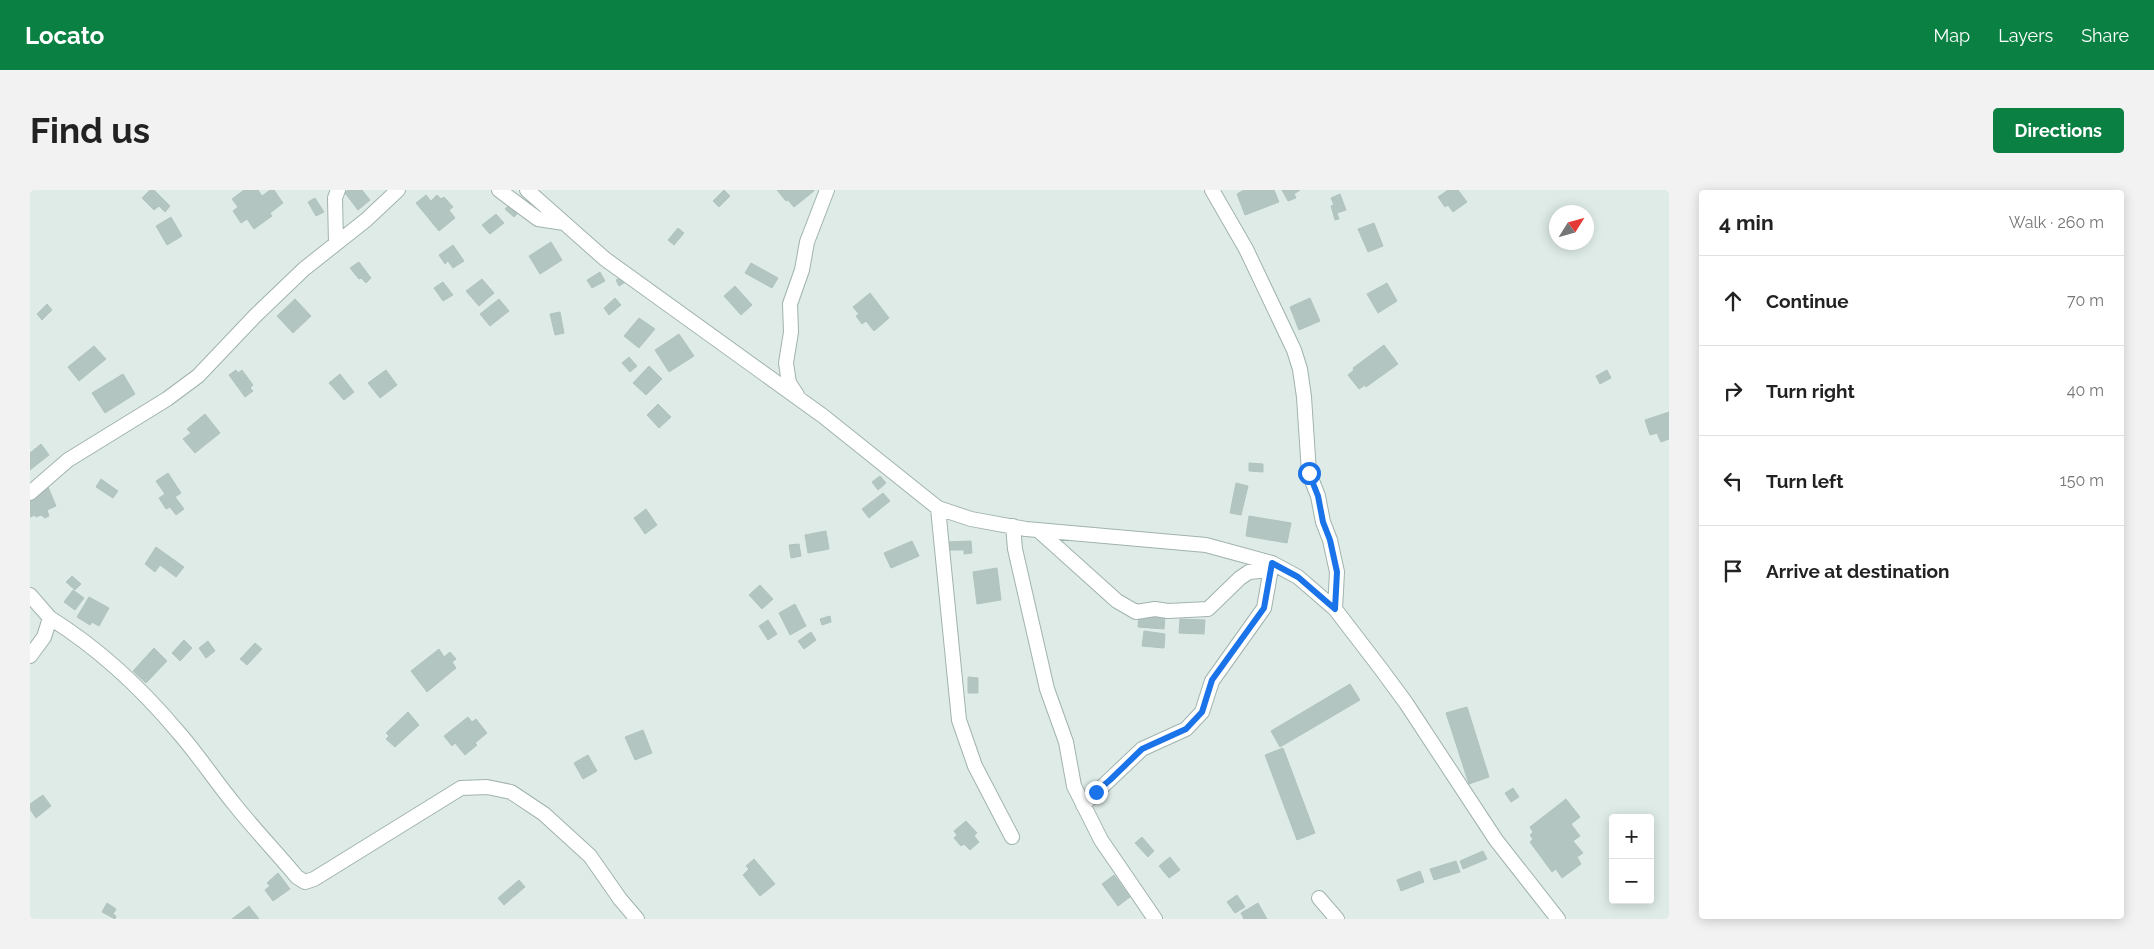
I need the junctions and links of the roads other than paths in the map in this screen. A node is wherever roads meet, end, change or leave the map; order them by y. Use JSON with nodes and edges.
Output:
{"nodes":[{"id":1,"x":338,"y":190,"type":"edge"},
{"id":2,"x":398,"y":190,"type":"edge"},
{"id":3,"x":499,"y":190,"type":"edge"},
{"id":4,"x":527,"y":190,"type":"edge"},
{"id":5,"x":549,"y":190,"type":"edge"},
{"id":6,"x":827,"y":190,"type":"edge"},
{"id":7,"x":1212,"y":190,"type":"edge"},
{"id":8,"x":539,"y":201,"type":"junction"},
{"id":9,"x":564,"y":223,"type":"junction"},
{"id":10,"x":336,"y":244,"type":"junction"},
{"id":11,"x":801,"y":401,"type":"junction"},
{"id":12,"x":30,"y":493,"type":"edge"},
{"id":13,"x":938,"y":508,"type":"junction"},
{"id":14,"x":1013,"y":526,"type":"junction"},
{"id":15,"x":1038,"y":530,"type":"junction"},
{"id":16,"x":1271,"y":567,"type":"junction"},
{"id":17,"x":30,"y":594,"type":"edge"},
{"id":18,"x":1335,"y":609,"type":"junction"},
{"id":19,"x":50,"y":618,"type":"junction"},
{"id":20,"x":30,"y":656,"type":"edge"},
{"id":21,"x":1084,"y":805,"type":"junction"},
{"id":22,"x":1012,"y":837,"type":"dead end"},
{"id":23,"x":1319,"y":898,"type":"dead end"},
{"id":24,"x":637,"y":919,"type":"edge"},
{"id":25,"x":1155,"y":919,"type":"edge"},
{"id":26,"x":1337,"y":919,"type":"edge"},
{"id":27,"x":1558,"y":919,"type":"edge"}],
"edges":[{"from":1,"to":10,"type":"street"},
{"from":2,"to":10,"type":"street"},
{"from":3,"to":9,"type":"street"},
{"from":4,"to":8,"type":"street"},
{"from":5,"to":8,"type":"street"},
{"from":6,"to":11,"type":"street"},
{"from":7,"to":18,"type":"street"},
{"from":8,"to":9,"type":"street"},
{"from":9,"to":11,"type":"street"},
{"from":10,"to":12,"type":"street"},
{"from":11,"to":13,"type":"street"},
{"from":13,"to":14,"type":"street"},
{"from":13,"to":22,"type":"street"},
{"from":14,"to":15,"type":"street"},
{"from":14,"to":21,"type":"street"},
{"from":15,"to":16,"type":"street"},
{"from":15,"to":16,"type":"street"},
{"from":16,"to":18,"type":"street"},
{"from":16,"to":21,"type":"street"},
{"from":17,"to":19,"type":"street"},
{"from":18,"to":27,"type":"street"},
{"from":19,"to":20,"type":"street"},
{"from":19,"to":24,"type":"street"},
{"from":21,"to":25,"type":"street"},
{"from":23,"to":26,"type":"street"}]}
